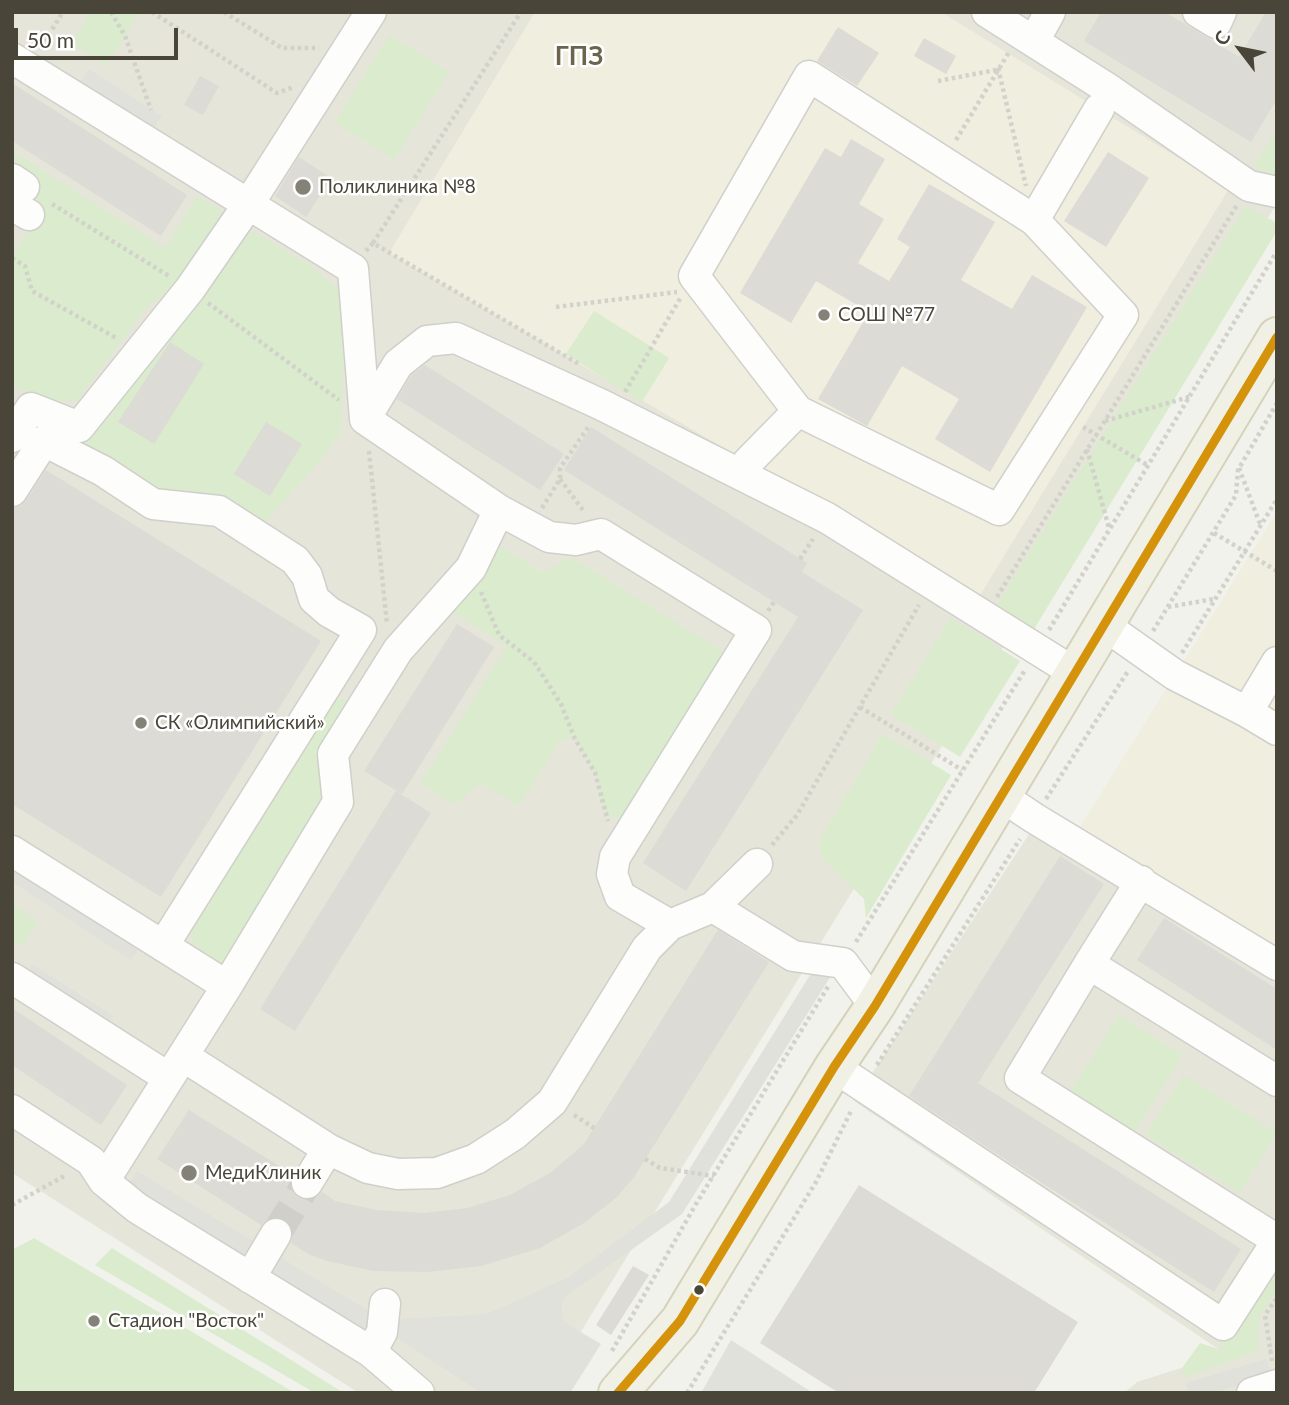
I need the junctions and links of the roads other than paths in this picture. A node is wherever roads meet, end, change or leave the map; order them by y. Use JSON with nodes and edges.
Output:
{"nodes":[{"id":1,"x":372,"y":12,"type":"edge"},
{"id":2,"x":986,"y":12,"type":"edge"},
{"id":3,"x":1050,"y":12,"type":"edge"},
{"id":4,"x":1198,"y":12,"type":"edge"},
{"id":5,"x":1221,"y":12,"type":"edge"},
{"id":6,"x":1034,"y":41,"type":"junction"},
{"id":7,"x":20,"y":63,"type":"edge"},
{"id":8,"x":1099,"y":109,"type":"dead end"},
{"id":9,"x":1263,"y":189,"type":"edge"},
{"id":10,"x":248,"y":205,"type":"junction"},
{"id":11,"x":1034,"y":220,"type":"junction"},
{"id":12,"x":1277,"y":337,"type":"edge"},
{"id":13,"x":22,"y":402,"type":"edge"},
{"id":14,"x":798,"y":411,"type":"junction"},
{"id":15,"x":365,"y":419,"type":"junction"},
{"id":16,"x":12,"y":438,"type":"edge"},
{"id":17,"x":741,"y":474,"type":"junction"},
{"id":18,"x":12,"y":491,"type":"edge"},
{"id":19,"x":499,"y":510,"type":"junction"},
{"id":20,"x":1104,"y":625,"type":"junction"},
{"id":21,"x":1277,"y":662,"type":"edge"},
{"id":22,"x":1075,"y":673,"type":"junction"},
{"id":23,"x":1247,"y":712,"type":"junction"},
{"id":24,"x":1277,"y":730,"type":"edge"},
{"id":25,"x":1001,"y":796,"type":"junction"},
{"id":26,"x":12,"y":851,"type":"edge"},
{"id":27,"x":757,"y":864,"type":"road end"},
{"id":28,"x":1141,"y":881,"type":"junction"},
{"id":29,"x":713,"y":907,"type":"junction"},
{"id":30,"x":670,"y":925,"type":"junction"},
{"id":31,"x":163,"y":946,"type":"junction"},
{"id":32,"x":1090,"y":964,"type":"junction"},
{"id":33,"x":1277,"y":965,"type":"edge"},
{"id":34,"x":12,"y":978,"type":"edge"},
{"id":35,"x":228,"y":986,"type":"junction"},
{"id":36,"x":874,"y":1006,"type":"junction"},
{"id":37,"x":176,"y":1067,"type":"junction"},
{"id":38,"x":848,"y":1078,"type":"junction"},
{"id":39,"x":1277,"y":1081,"type":"edge"},
{"id":40,"x":12,"y":1110,"type":"edge"},
{"id":41,"x":328,"y":1149,"type":"junction"},
{"id":42,"x":98,"y":1171,"type":"junction"},
{"id":43,"x":307,"y":1183,"type":"tunnel mouth"},
{"id":44,"x":276,"y":1234,"type":"tunnel mouth"},
{"id":45,"x":1277,"y":1241,"type":"edge"},
{"id":46,"x":250,"y":1278,"type":"junction"},
{"id":47,"x":386,"y":1304,"type":"dead end"},
{"id":48,"x":680,"y":1321,"type":"junction"},
{"id":49,"x":370,"y":1352,"type":"junction"},
{"id":50,"x":613,"y":1375,"type":"edge"},
{"id":51,"x":1277,"y":1385,"type":"edge"},
{"id":52,"x":419,"y":1393,"type":"edge"},
{"id":53,"x":642,"y":1393,"type":"edge"},
{"id":54,"x":1252,"y":1393,"type":"edge"}],
"edges":[{"from":1,"to":10,"type":"street"},
{"from":2,"to":6,"type":"street"},
{"from":3,"to":6,"type":"street"},
{"from":4,"to":5,"type":"street"},
{"from":6,"to":9,"type":"street"},
{"from":7,"to":10,"type":"street"},
{"from":8,"to":11,"type":"street"},
{"from":10,"to":13,"type":"street"},
{"from":10,"to":15,"type":"street"},
{"from":11,"to":14,"type":"street"},
{"from":11,"to":14,"type":"street"},
{"from":12,"to":20,"type":"main road"},
{"from":13,"to":16,"type":"street"},
{"from":14,"to":17,"type":"street"},
{"from":15,"to":17,"type":"street"},
{"from":15,"to":19,"type":"street"},
{"from":17,"to":22,"type":"street"},
{"from":18,"to":31,"type":"street"},
{"from":19,"to":30,"type":"street"},
{"from":19,"to":35,"type":"street"},
{"from":20,"to":22,"type":"main road"},
{"from":20,"to":23,"type":"street"},
{"from":21,"to":23,"type":"street"},
{"from":22,"to":25,"type":"main road"},
{"from":23,"to":24,"type":"street"},
{"from":25,"to":28,"type":"street"},
{"from":25,"to":36,"type":"main road"},
{"from":26,"to":31,"type":"street"},
{"from":27,"to":29,"type":"street"},
{"from":28,"to":32,"type":"street"},
{"from":28,"to":33,"type":"street"},
{"from":29,"to":30,"type":"street"},
{"from":29,"to":36,"type":"street"},
{"from":30,"to":41,"type":"street"},
{"from":31,"to":35,"type":"street"},
{"from":32,"to":39,"type":"street"},
{"from":32,"to":45,"type":"street"},
{"from":34,"to":37,"type":"street"},
{"from":35,"to":37,"type":"street"},
{"from":36,"to":38,"type":"main road"},
{"from":37,"to":41,"type":"street"},
{"from":37,"to":42,"type":"street"},
{"from":38,"to":45,"type":"street"},
{"from":38,"to":48,"type":"main road"},
{"from":40,"to":42,"type":"street"},
{"from":41,"to":43,"type":"street"},
{"from":42,"to":46,"type":"street"},
{"from":44,"to":46,"type":"street"},
{"from":46,"to":49,"type":"street"},
{"from":47,"to":49,"type":"street"},
{"from":48,"to":50,"type":"main road"},
{"from":48,"to":53,"type":"main road"},
{"from":49,"to":52,"type":"street"},
{"from":51,"to":54,"type":"street"}]}
